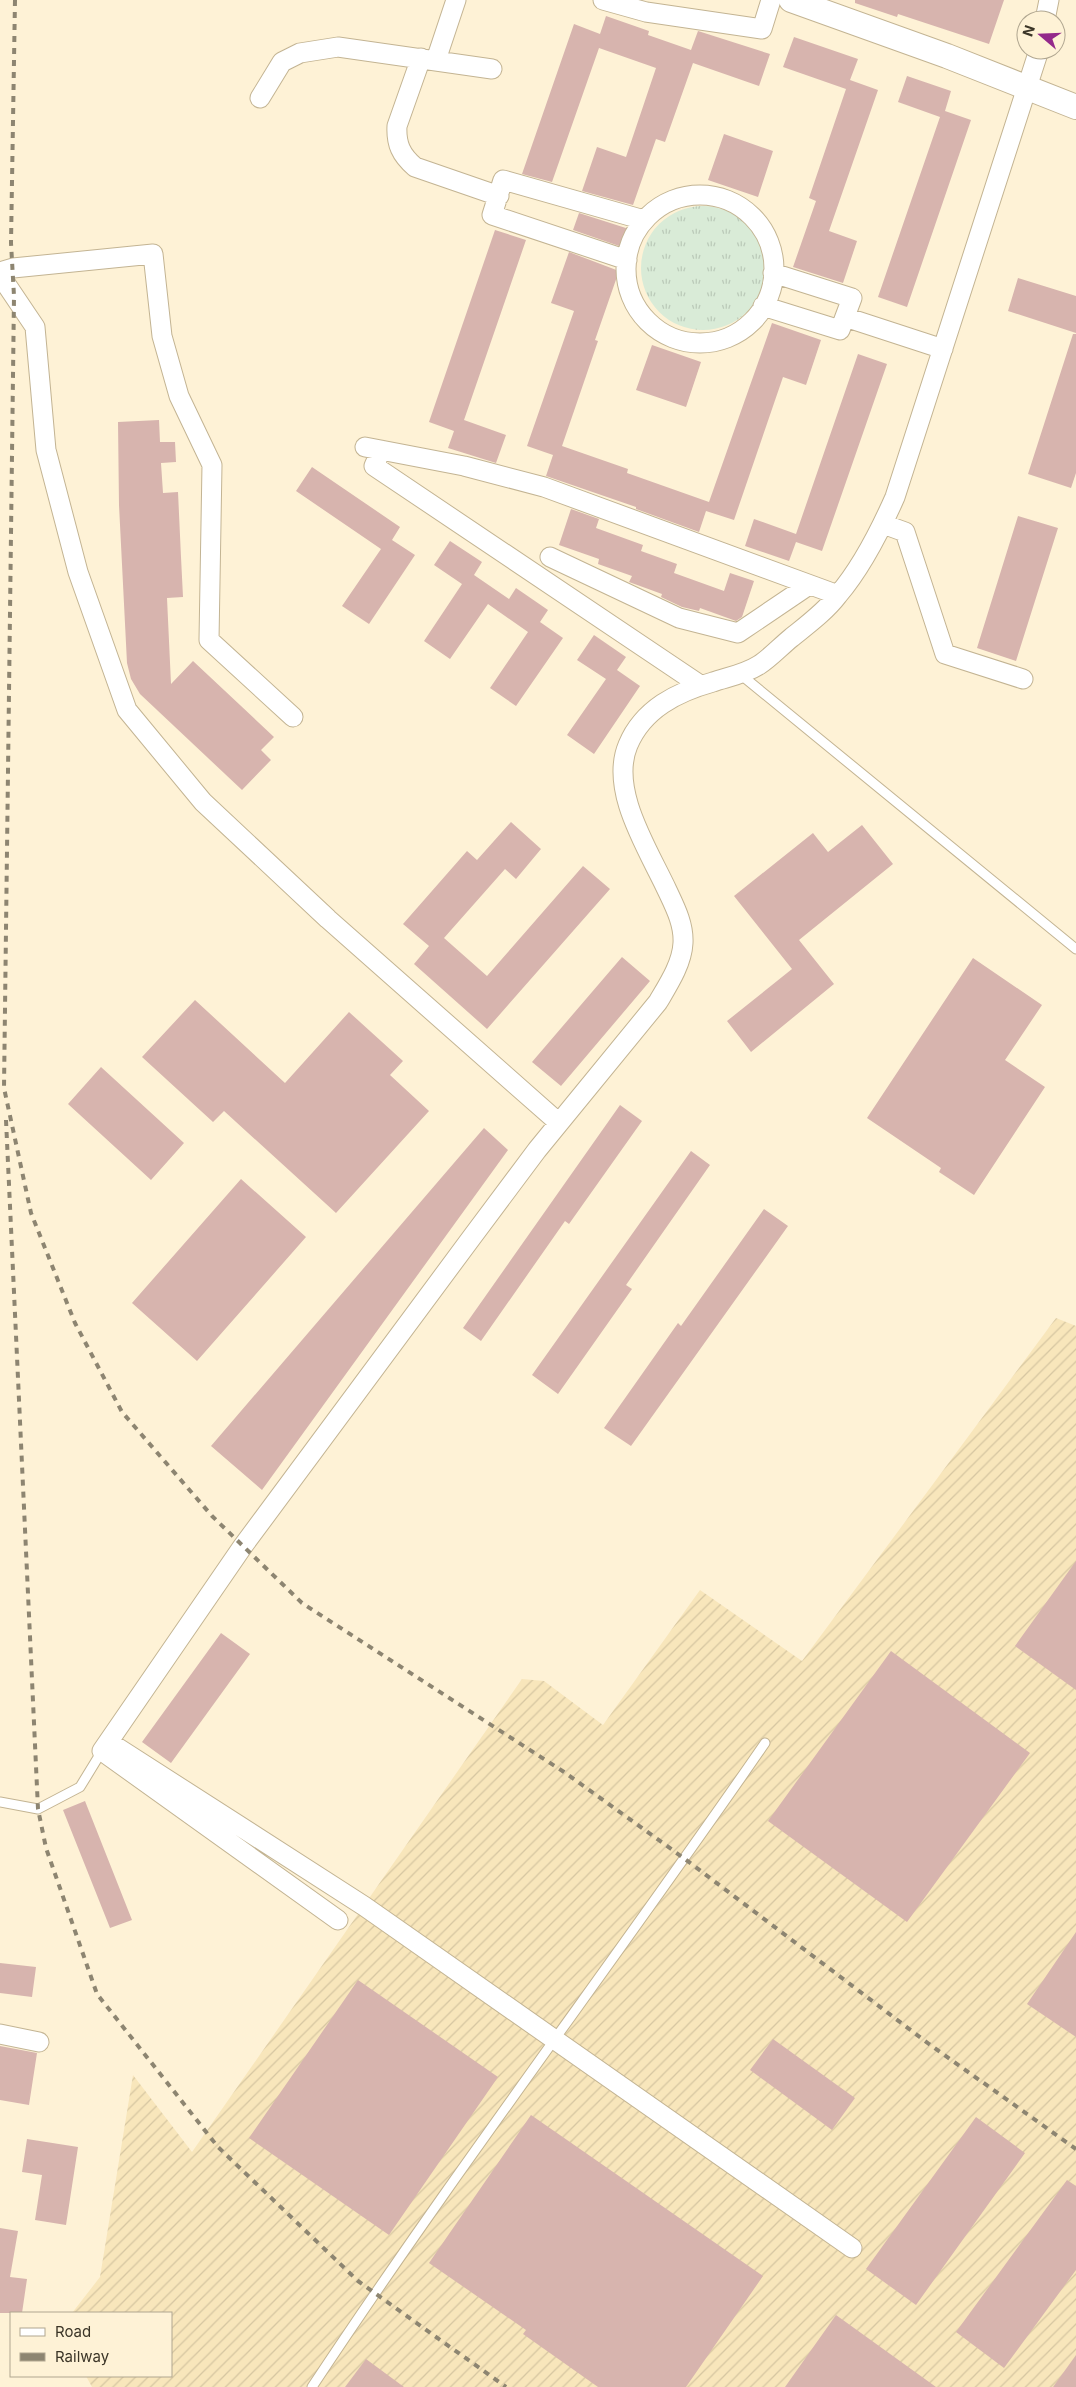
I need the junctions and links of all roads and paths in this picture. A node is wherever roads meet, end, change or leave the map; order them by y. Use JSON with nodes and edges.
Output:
{"nodes":[{"id":1,"x":456,"y":0,"type":"edge"},
{"id":2,"x":603,"y":0,"type":"edge"},
{"id":3,"x":771,"y":0,"type":"edge"},
{"id":4,"x":791,"y":0,"type":"edge"},
{"id":5,"x":428,"y":59,"type":"junction"},
{"id":6,"x":1036,"y":60,"type":"edge"},
{"id":7,"x":492,"y":69,"type":"dead end"},
{"id":8,"x":1028,"y":89,"type":"junction"},
{"id":9,"x":260,"y":98,"type":"dead end"},
{"id":10,"x":1076,"y":107,"type":"edge"},
{"id":11,"x":498,"y":196,"type":"junction"},
{"id":12,"x":644,"y":220,"type":"junction"},
{"id":13,"x":628,"y":260,"type":"junction"},
{"id":14,"x":773,"y":273,"type":"junction"},
{"id":15,"x":0,"y":274,"type":"edge"},
{"id":16,"x":763,"y":306,"type":"junction"},
{"id":17,"x":845,"y":317,"type":"junction"},
{"id":18,"x":943,"y":349,"type":"junction"},
{"id":19,"x":882,"y":524,"type":"junction"},
{"id":20,"x":550,"y":557,"type":"dead end"},
{"id":21,"x":809,"y":585,"type":"junction"},
{"id":22,"x":838,"y":595,"type":"junction"},
{"id":23,"x":740,"y":674,"type":"junction"},
{"id":24,"x":1023,"y":679,"type":"dead end"},
{"id":25,"x":700,"y":685,"type":"junction"},
{"id":26,"x":293,"y":717,"type":"dead end"},
{"id":27,"x":1076,"y":949,"type":"edge"},
{"id":28,"x":559,"y":1123,"type":"junction"},
{"id":29,"x":765,"y":1743,"type":"dead end"},
{"id":30,"x":105,"y":1746,"type":"junction"},
{"id":31,"x":0,"y":1802,"type":"edge"},
{"id":32,"x":338,"y":1920,"type":"dead end"},
{"id":33,"x":0,"y":2034,"type":"edge"},
{"id":34,"x":554,"y":2039,"type":"junction"},
{"id":35,"x":39,"y":2042,"type":"dead end"},
{"id":36,"x":852,"y":2248,"type":"dead end"},
{"id":37,"x":312,"y":2387,"type":"edge"}],
"edges":[{"from":1,"to":5,"type":"street"},
{"from":2,"to":3,"type":"street"},
{"from":4,"to":8,"type":"street"},
{"from":5,"to":7,"type":"street"},
{"from":5,"to":9,"type":"street"},
{"from":5,"to":11,"type":"street"},
{"from":6,"to":8,"type":"street"},
{"from":8,"to":10,"type":"street"},
{"from":8,"to":18,"type":"street"},
{"from":11,"to":12,"type":"street"},
{"from":11,"to":13,"type":"street"},
{"from":12,"to":13,"type":"street"},
{"from":12,"to":14,"type":"street"},
{"from":13,"to":16,"type":"street"},
{"from":14,"to":16,"type":"street"},
{"from":14,"to":17,"type":"street"},
{"from":15,"to":26,"type":"street"},
{"from":15,"to":28,"type":"street"},
{"from":16,"to":17,"type":"street"},
{"from":17,"to":18,"type":"street"},
{"from":18,"to":19,"type":"street"},
{"from":19,"to":22,"type":"street"},
{"from":19,"to":24,"type":"street"},
{"from":20,"to":21,"type":"street"},
{"from":21,"to":22,"type":"street"},
{"from":21,"to":25,"type":"street"},
{"from":22,"to":23,"type":"street"},
{"from":23,"to":25,"type":"street"},
{"from":23,"to":27,"type":"lane"},
{"from":25,"to":28,"type":"street"},
{"from":28,"to":30,"type":"street"},
{"from":29,"to":34,"type":"lane"},
{"from":30,"to":31,"type":"lane"},
{"from":30,"to":32,"type":"street"},
{"from":30,"to":34,"type":"street"},
{"from":33,"to":35,"type":"street"},
{"from":34,"to":36,"type":"street"},
{"from":34,"to":37,"type":"lane"}]}
